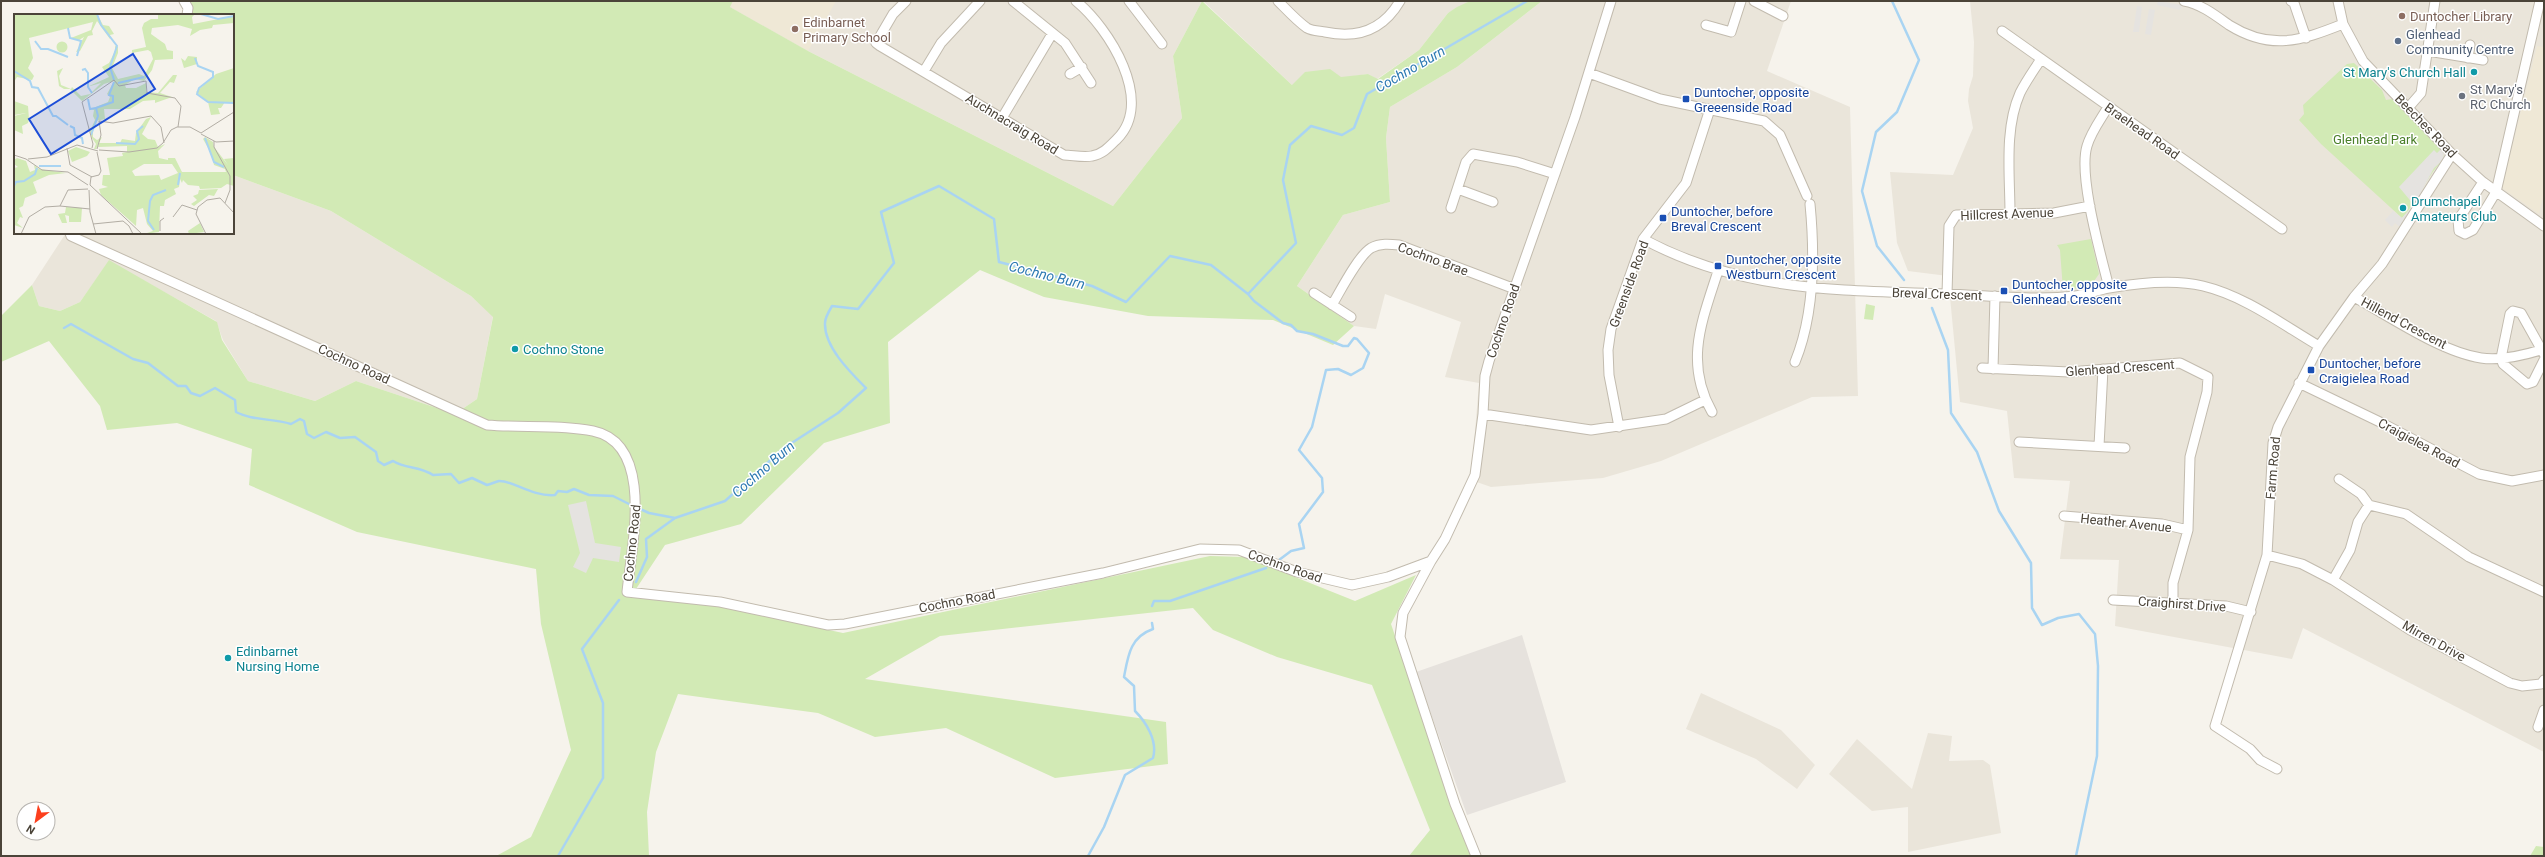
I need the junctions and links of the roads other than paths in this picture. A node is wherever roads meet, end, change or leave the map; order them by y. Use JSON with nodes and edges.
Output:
{"nodes":[{"id":1,"x":184,"y":1,"type":"edge"},
{"id":2,"x":906,"y":1,"type":"edge"},
{"id":3,"x":980,"y":1,"type":"edge"},
{"id":4,"x":1013,"y":1,"type":"edge"},
{"id":5,"x":1076,"y":1,"type":"edge"},
{"id":6,"x":1129,"y":1,"type":"edge"},
{"id":7,"x":1278,"y":1,"type":"edge"},
{"id":8,"x":1400,"y":1,"type":"edge"},
{"id":9,"x":1611,"y":1,"type":"edge"},
{"id":10,"x":1741,"y":1,"type":"edge"},
{"id":11,"x":1754,"y":1,"type":"edge"},
{"id":12,"x":2184,"y":1,"type":"edge"},
{"id":13,"x":2291,"y":1,"type":"edge"},
{"id":14,"x":2338,"y":1,"type":"edge"},
{"id":15,"x":2435,"y":1,"type":"edge"},
{"id":16,"x":2540,"y":1,"type":"edge"},
{"id":17,"x":187,"y":14,"type":"edge"},
{"id":18,"x":1783,"y":16,"type":"dead end"},
{"id":19,"x":2342,"y":24,"type":"junction"},
{"id":20,"x":1706,"y":26,"type":"dead end"},
{"id":21,"x":2002,"y":32,"type":"dead end"},
{"id":22,"x":1052,"y":34,"type":"junction"},
{"id":23,"x":2306,"y":38,"type":"junction"},
{"id":24,"x":1162,"y":44,"type":"dead end"},
{"id":25,"x":2470,"y":45,"type":"dead end"},
{"id":26,"x":2428,"y":51,"type":"junction"},
{"id":27,"x":2468,"y":58,"type":"junction"},
{"id":28,"x":2041,"y":59,"type":"junction"},
{"id":29,"x":2483,"y":60,"type":"dead end"},
{"id":30,"x":1082,"y":67,"type":"junction"},
{"id":31,"x":924,"y":72,"type":"junction"},
{"id":32,"x":1589,"y":73,"type":"junction"},
{"id":33,"x":1070,"y":74,"type":"dead end"},
{"id":34,"x":1091,"y":82,"type":"dead end"},
{"id":35,"x":2108,"y":107,"type":"junction"},
{"id":36,"x":2408,"y":108,"type":"junction"},
{"id":37,"x":1710,"y":109,"type":"junction"},
{"id":38,"x":1002,"y":118,"type":"junction"},
{"id":39,"x":2452,"y":154,"type":"junction"},
{"id":40,"x":1555,"y":174,"type":"junction"},
{"id":41,"x":2483,"y":182,"type":"junction"},
{"id":42,"x":1458,"y":189,"type":"junction"},
{"id":43,"x":2496,"y":192,"type":"junction"},
{"id":44,"x":1493,"y":202,"type":"dead end"},
{"id":45,"x":2090,"y":206,"type":"junction"},
{"id":46,"x":1451,"y":208,"type":"dead end"},
{"id":47,"x":2010,"y":214,"type":"junction"},
{"id":48,"x":2544,"y":226,"type":"edge"},
{"id":49,"x":2282,"y":229,"type":"dead end"},
{"id":50,"x":70,"y":234,"type":"edge"},
{"id":51,"x":1643,"y":239,"type":"junction"},
{"id":52,"x":1718,"y":271,"type":"junction"},
{"id":53,"x":2109,"y":288,"type":"junction"},
{"id":54,"x":1515,"y":289,"type":"junction"},
{"id":55,"x":1811,"y":289,"type":"junction"},
{"id":56,"x":1314,"y":293,"type":"dead end"},
{"id":57,"x":1947,"y":294,"type":"junction"},
{"id":58,"x":1995,"y":296,"type":"junction"},
{"id":59,"x":2354,"y":297,"type":"junction"},
{"id":60,"x":1332,"y":305,"type":"junction"},
{"id":61,"x":1351,"y":317,"type":"dead end"},
{"id":62,"x":2319,"y":346,"type":"junction"},
{"id":63,"x":2544,"y":351,"type":"edge"},
{"id":64,"x":2501,"y":358,"type":"junction"},
{"id":65,"x":2544,"y":360,"type":"edge"},
{"id":66,"x":1795,"y":362,"type":"dead end"},
{"id":67,"x":1982,"y":368,"type":"dead end"},
{"id":68,"x":1993,"y":369,"type":"junction"},
{"id":69,"x":2103,"y":369,"type":"junction"},
{"id":70,"x":2298,"y":383,"type":"junction"},
{"id":71,"x":1706,"y":400,"type":"junction"},
{"id":72,"x":1712,"y":412,"type":"dead end"},
{"id":73,"x":1483,"y":414,"type":"junction"},
{"id":74,"x":1619,"y":427,"type":"junction"},
{"id":75,"x":2019,"y":442,"type":"dead end"},
{"id":76,"x":2099,"y":446,"type":"junction"},
{"id":77,"x":2125,"y":448,"type":"dead end"},
{"id":78,"x":2544,"y":475,"type":"edge"},
{"id":79,"x":2339,"y":479,"type":"dead end"},
{"id":80,"x":2369,"y":505,"type":"junction"},
{"id":81,"x":2064,"y":516,"type":"dead end"},
{"id":82,"x":2188,"y":530,"type":"junction"},
{"id":83,"x":2267,"y":555,"type":"junction"},
{"id":84,"x":1430,"y":561,"type":"junction"},
{"id":85,"x":2333,"y":580,"type":"junction"},
{"id":86,"x":2544,"y":592,"type":"edge"},
{"id":87,"x":2113,"y":600,"type":"dead end"},
{"id":88,"x":2173,"y":602,"type":"junction"},
{"id":89,"x":2251,"y":612,"type":"junction"},
{"id":90,"x":2543,"y":685,"type":"edge"},
{"id":91,"x":2544,"y":710,"type":"edge"},
{"id":92,"x":2538,"y":727,"type":"dead end"},
{"id":93,"x":2277,"y":769,"type":"dead end"},
{"id":94,"x":1476,"y":856,"type":"edge"}],
"edges":[{"from":1,"to":17,"type":"street"},
{"from":2,"to":31,"type":"street","name":"Auchnacraig Road"},
{"from":3,"to":31,"type":"street"},
{"from":4,"to":22,"type":"street"},
{"from":5,"to":38,"type":"street","name":"Auchnacraig Road"},
{"from":6,"to":24,"type":"street"},
{"from":7,"to":8,"type":"street"},
{"from":9,"to":32,"type":"street","name":"Cochno Road"},
{"from":10,"to":20,"type":"street"},
{"from":11,"to":18,"type":"street"},
{"from":12,"to":23,"type":"street"},
{"from":13,"to":23,"type":"street"},
{"from":14,"to":19,"type":"street","name":"Beeches Road"},
{"from":15,"to":26,"type":"street"},
{"from":16,"to":43,"type":"street"},
{"from":19,"to":23,"type":"street"},
{"from":19,"to":36,"type":"street","name":"Beeches Road"},
{"from":21,"to":28,"type":"street","name":"Braehead Road"},
{"from":22,"to":30,"type":"street"},
{"from":22,"to":38,"type":"street"},
{"from":25,"to":27,"type":"street"},
{"from":26,"to":27,"type":"street"},
{"from":26,"to":36,"type":"street"},
{"from":27,"to":29,"type":"street"},
{"from":28,"to":35,"type":"street","name":"Braehead Road"},
{"from":28,"to":47,"type":"street"},
{"from":30,"to":33,"type":"street"},
{"from":30,"to":34,"type":"street"},
{"from":31,"to":38,"type":"street","name":"Auchnacraig Road"},
{"from":32,"to":37,"type":"street"},
{"from":32,"to":40,"type":"street","name":"Cochno Road"},
{"from":35,"to":45,"type":"street"},
{"from":35,"to":49,"type":"street","name":"Braehead Road"},
{"from":36,"to":39,"type":"street","name":"Beeches Road"},
{"from":37,"to":51,"type":"street","name":"Greenside Road"},
{"from":37,"to":55,"type":"street"},
{"from":39,"to":41,"type":"street","name":"Beeches Road"},
{"from":39,"to":59,"type":"street","name":"Farm Road"},
{"from":40,"to":42,"type":"street"},
{"from":40,"to":54,"type":"street","name":"Cochno Road"},
{"from":41,"to":43,"type":"street","name":"Beeches Road"},
{"from":41,"to":43,"type":"street"},
{"from":42,"to":44,"type":"street"},
{"from":42,"to":46,"type":"street"},
{"from":43,"to":48,"type":"street","name":"Beeches Road"},
{"from":45,"to":47,"type":"street","name":"Hillcrest Avenue"},
{"from":45,"to":53,"type":"street"},
{"from":47,"to":57,"type":"street","name":"Hillcrest Avenue"},
{"from":50,"to":84,"type":"street","name":"Cochno Road"},
{"from":51,"to":52,"type":"street","name":"Breval Crescent"},
{"from":51,"to":74,"type":"street","name":"Greenside Road"},
{"from":52,"to":55,"type":"street","name":"Breval Crescent"},
{"from":52,"to":71,"type":"street"},
{"from":53,"to":58,"type":"street","name":"Breval Crescent"},
{"from":53,"to":62,"type":"street","name":"Breval Crescent"},
{"from":54,"to":60,"type":"street","name":"Cochno Brae"},
{"from":54,"to":73,"type":"street","name":"Cochno Road"},
{"from":55,"to":57,"type":"street","name":"Breval Crescent"},
{"from":55,"to":66,"type":"street"},
{"from":56,"to":60,"type":"street"},
{"from":57,"to":58,"type":"street","name":"Breval Crescent"},
{"from":58,"to":68,"type":"street"},
{"from":59,"to":62,"type":"street","name":"Farm Road"},
{"from":59,"to":64,"type":"street","name":"Hillend Crescent"},
{"from":60,"to":61,"type":"street"},
{"from":62,"to":70,"type":"street","name":"Farm Road"},
{"from":63,"to":64,"type":"street","name":"Hillend Crescent"},
{"from":63,"to":64,"type":"street","name":"Hillend Crescent"},
{"from":64,"to":65,"type":"street"},
{"from":67,"to":68,"type":"street","name":"Glenhead Crescent"},
{"from":68,"to":69,"type":"street","name":"Glenhead Crescent"},
{"from":69,"to":76,"type":"street"},
{"from":69,"to":82,"type":"street","name":"Glenhead Crescent"},
{"from":70,"to":78,"type":"street","name":"Craigielea Road"},
{"from":70,"to":83,"type":"street","name":"Farm Road"},
{"from":71,"to":72,"type":"street"},
{"from":71,"to":74,"type":"street"},
{"from":73,"to":74,"type":"street"},
{"from":73,"to":84,"type":"street","name":"Cochno Road"},
{"from":75,"to":76,"type":"street"},
{"from":76,"to":77,"type":"street"},
{"from":79,"to":80,"type":"street"},
{"from":80,"to":85,"type":"street"},
{"from":80,"to":86,"type":"street"},
{"from":81,"to":82,"type":"street","name":"Heather Avenue"},
{"from":82,"to":88,"type":"street","name":"Glenhead Crescent"},
{"from":83,"to":85,"type":"street","name":"Mirren Drive"},
{"from":83,"to":89,"type":"street","name":"Farm Road"},
{"from":84,"to":94,"type":"street"},
{"from":85,"to":90,"type":"street","name":"Mirren Drive"},
{"from":87,"to":88,"type":"street","name":"Craighirst Drive"},
{"from":88,"to":89,"type":"street","name":"Craighirst Drive"},
{"from":89,"to":93,"type":"street","name":"Farm Road"},
{"from":91,"to":92,"type":"street"}]}
